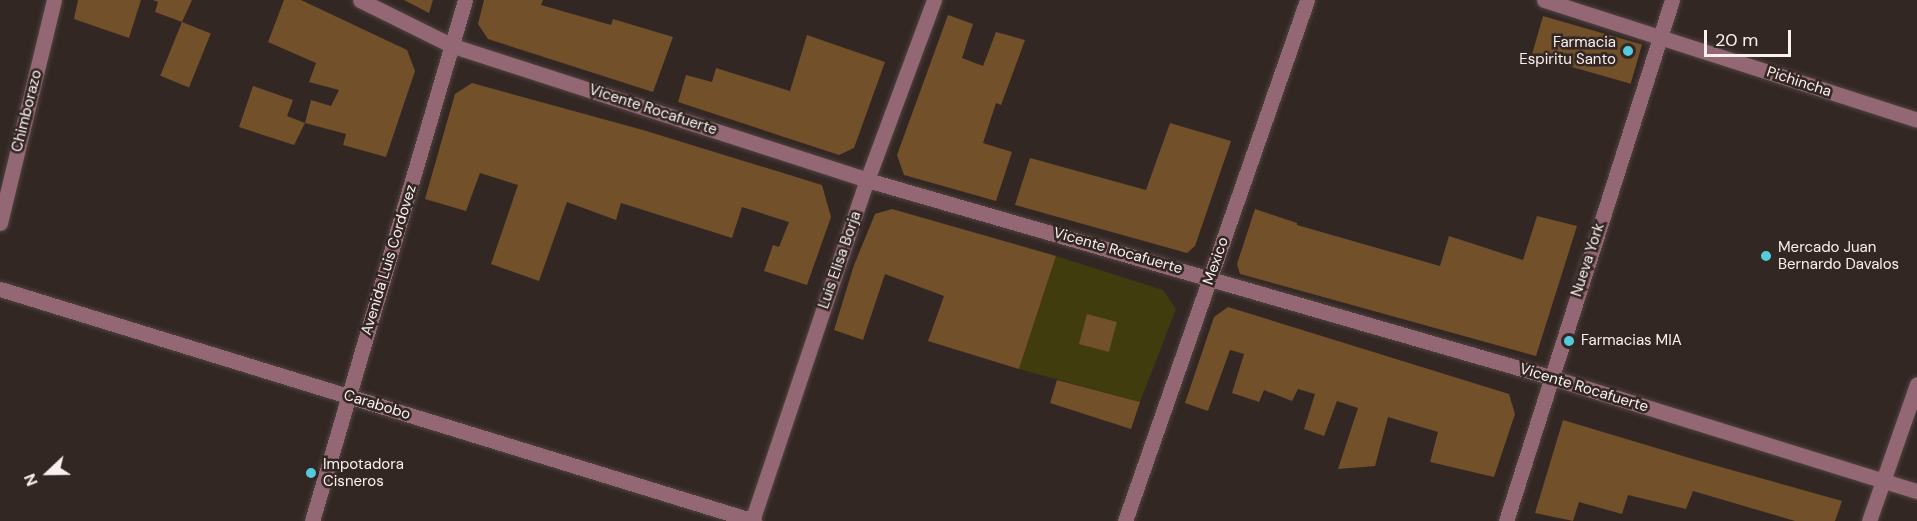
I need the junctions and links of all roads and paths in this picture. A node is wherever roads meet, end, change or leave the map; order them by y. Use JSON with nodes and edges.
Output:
{"nodes":[{"id":1,"x":54,"y":0,"type":"edge"},
{"id":2,"x":360,"y":0,"type":"edge"},
{"id":3,"x":465,"y":0,"type":"edge"},
{"id":4,"x":934,"y":0,"type":"edge"},
{"id":5,"x":1307,"y":0,"type":"edge"},
{"id":6,"x":1544,"y":0,"type":"edge"},
{"id":7,"x":1672,"y":0,"type":"edge"},
{"id":8,"x":1660,"y":38,"type":"junction"},
{"id":9,"x":453,"y":46,"type":"junction"},
{"id":10,"x":1917,"y":120,"type":"edge"},
{"id":11,"x":867,"y":180,"type":"junction"},
{"id":12,"x":0,"y":223,"type":"edge"},
{"id":13,"x":1210,"y":278,"type":"junction"},
{"id":14,"x":0,"y":289,"type":"edge"},
{"id":15,"x":1550,"y":377,"type":"junction"},
{"id":16,"x":1917,"y":384,"type":"edge"},
{"id":17,"x":348,"y":396,"type":"junction"},
{"id":18,"x":1884,"y":480,"type":"junction"},
{"id":19,"x":1917,"y":491,"type":"edge"},
{"id":20,"x":312,"y":521,"type":"edge"},
{"id":21,"x":752,"y":521,"type":"edge"},
{"id":22,"x":1125,"y":521,"type":"edge"},
{"id":23,"x":1506,"y":521,"type":"edge"},
{"id":24,"x":1869,"y":521,"type":"edge"}],
"edges":[{"from":1,"to":12,"type":"street","name":"Chimborazo"},
{"from":2,"to":9,"type":"street","name":"Vicente Rocafuerte"},
{"from":3,"to":9,"type":"street","name":"Avenida Luis Cordovez"},
{"from":4,"to":11,"type":"street","name":"Luis Elisa Borja"},
{"from":5,"to":13,"type":"street","name":"Mexico"},
{"from":6,"to":8,"type":"street","name":"Pichincha"},
{"from":7,"to":8,"type":"street","name":"Nueva York"},
{"from":8,"to":10,"type":"street","name":"Pichincha"},
{"from":8,"to":15,"type":"street","name":"Nueva York"},
{"from":9,"to":11,"type":"street","name":"Vicente Rocafuerte"},
{"from":9,"to":17,"type":"street","name":"Avenida Luis Cordovez"},
{"from":11,"to":13,"type":"street","name":"Vicente Rocafuerte"},
{"from":11,"to":21,"type":"street","name":"Luis Elisa Borja"},
{"from":13,"to":15,"type":"street","name":"Vicente Rocafuerte"},
{"from":13,"to":22,"type":"street","name":"Mexico"},
{"from":14,"to":17,"type":"street","name":"Carabobo"},
{"from":15,"to":18,"type":"street","name":"Vicente Rocafuerte"},
{"from":15,"to":23,"type":"street","name":"Nueva York"},
{"from":16,"to":18,"type":"street"},
{"from":17,"to":20,"type":"street","name":"Avenida Luis Cordovez"},
{"from":17,"to":21,"type":"street","name":"Carabobo"},
{"from":18,"to":19,"type":"street","name":"Vicente Rocafuerte"},
{"from":18,"to":24,"type":"street"}]}
